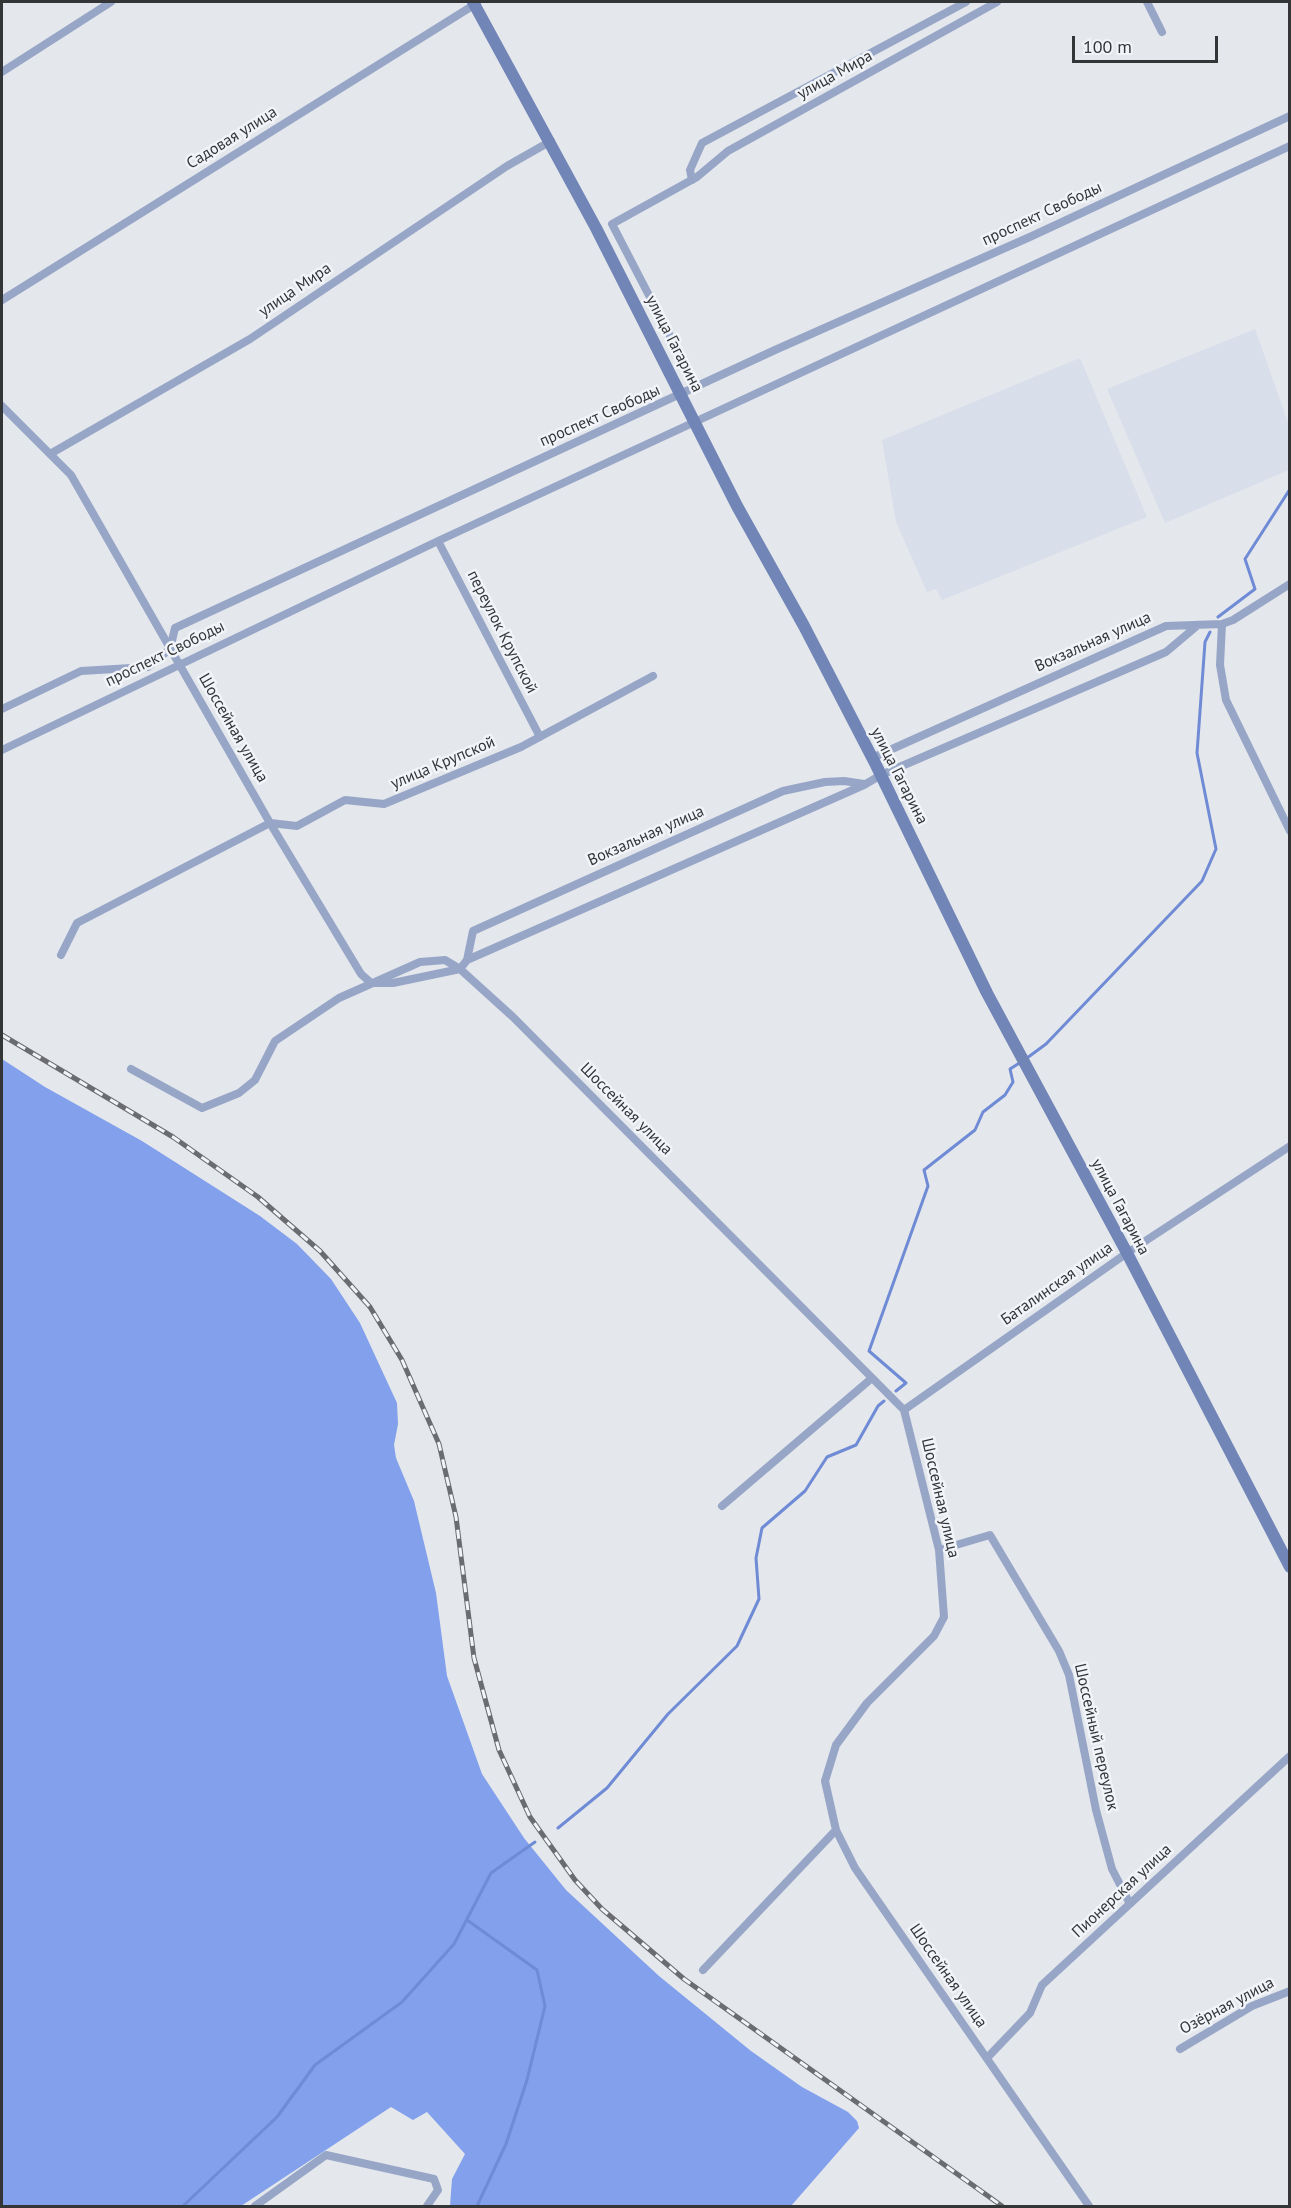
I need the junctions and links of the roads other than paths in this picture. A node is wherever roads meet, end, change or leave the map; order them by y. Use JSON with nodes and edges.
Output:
{"nodes":[{"id":1,"x":111,"y":2,"type":"edge"},
{"id":2,"x":476,"y":2,"type":"edge"},
{"id":3,"x":966,"y":2,"type":"edge"},
{"id":4,"x":997,"y":2,"type":"edge"},
{"id":5,"x":1147,"y":2,"type":"edge"},
{"id":6,"x":1162,"y":32,"type":"dead end"},
{"id":7,"x":2,"y":72,"type":"edge"},
{"id":8,"x":1290,"y":116,"type":"edge"},
{"id":9,"x":551,"y":141,"type":"junction"},
{"id":10,"x":1290,"y":146,"type":"edge"},
{"id":11,"x":692,"y":180,"type":"junction"},
{"id":12,"x":2,"y":300,"type":"edge"},
{"id":13,"x":697,"y":388,"type":"junction"},
{"id":14,"x":682,"y":395,"type":"junction"},
{"id":15,"x":2,"y":406,"type":"edge"},
{"id":16,"x":696,"y":422,"type":"junction"},
{"id":17,"x":50,"y":454,"type":"junction"},
{"id":18,"x":438,"y":542,"type":"junction"},
{"id":19,"x":1290,"y":584,"type":"edge"},
{"id":20,"x":1222,"y":624,"type":"junction"},
{"id":21,"x":1198,"y":625,"type":"junction"},
{"id":22,"x":171,"y":649,"type":"junction"},
{"id":23,"x":179,"y":664,"type":"junction"},
{"id":24,"x":653,"y":676,"type":"dead end"},
{"id":25,"x":2,"y":709,"type":"edge"},
{"id":26,"x":540,"y":737,"type":"junction"},
{"id":27,"x":2,"y":750,"type":"edge"},
{"id":28,"x":872,"y":758,"type":"junction"},
{"id":29,"x":880,"y":775,"type":"junction"},
{"id":30,"x":864,"y":784,"type":"junction"},
{"id":31,"x":270,"y":823,"type":"junction"},
{"id":32,"x":1290,"y":831,"type":"edge"},
{"id":33,"x":61,"y":955,"type":"dead end"},
{"id":34,"x":467,"y":960,"type":"junction"},
{"id":35,"x":460,"y":969,"type":"junction"},
{"id":36,"x":370,"y":982,"type":"junction"},
{"id":37,"x":131,"y":1069,"type":"dead end"},
{"id":38,"x":1290,"y":1146,"type":"edge"},
{"id":39,"x":1127,"y":1253,"type":"junction"},
{"id":40,"x":872,"y":1378,"type":"junction"},
{"id":41,"x":904,"y":1410,"type":"junction"},
{"id":42,"x":722,"y":1506,"type":"dead end"},
{"id":43,"x":939,"y":1550,"type":"junction"},
{"id":44,"x":1290,"y":1567,"type":"edge"},
{"id":45,"x":1290,"y":1756,"type":"edge"},
{"id":46,"x":836,"y":1830,"type":"junction"},
{"id":47,"x":1130,"y":1904,"type":"junction"},
{"id":48,"x":703,"y":1970,"type":"dead end"},
{"id":49,"x":1290,"y":1991,"type":"edge"},
{"id":50,"x":1180,"y":2049,"type":"dead end"},
{"id":51,"x":987,"y":2058,"type":"junction"},
{"id":52,"x":255,"y":2206,"type":"edge"},
{"id":53,"x":427,"y":2206,"type":"edge"},
{"id":54,"x":1089,"y":2206,"type":"edge"}],
"edges":[{"from":1,"to":7,"type":"street"},
{"from":2,"to":9,"type":"main road","name":"улица Гагарина"},
{"from":2,"to":12,"type":"street","name":"Садовая улица"},
{"from":3,"to":11,"type":"street","name":"улица Мира"},
{"from":4,"to":11,"type":"street","name":"улица Мира"},
{"from":5,"to":6,"type":"street"},
{"from":8,"to":13,"type":"street","name":"проспект Свободы"},
{"from":9,"to":14,"type":"main road","name":"улица Гагарина"},
{"from":9,"to":17,"type":"street","name":"улица Мира"},
{"from":10,"to":16,"type":"street","name":"проспект Свободы"},
{"from":11,"to":13,"type":"street","name":"улица Мира"},
{"from":13,"to":14,"type":"street","name":"проспект Свободы"},
{"from":14,"to":16,"type":"main road","name":"улица Гагарина"},
{"from":14,"to":22,"type":"street","name":"проспект Свободы"},
{"from":15,"to":17,"type":"street","name":"Шоссейная улица"},
{"from":16,"to":18,"type":"street","name":"проспект Свободы"},
{"from":16,"to":28,"type":"main road","name":"улица Гагарина"},
{"from":17,"to":22,"type":"street","name":"Шоссейная улица"},
{"from":18,"to":23,"type":"street","name":"проспект Свободы"},
{"from":18,"to":26,"type":"street","name":"переулок Крупской"},
{"from":19,"to":20,"type":"street","name":"Вокзальная улица"},
{"from":20,"to":21,"type":"street","name":"Вокзальная улица"},
{"from":20,"to":32,"type":"street"},
{"from":21,"to":28,"type":"street","name":"Вокзальная улица"},
{"from":21,"to":29,"type":"street","name":"Вокзальная улица"},
{"from":22,"to":23,"type":"street","name":"Шоссейная улица"},
{"from":22,"to":25,"type":"street","name":"проспект Свободы"},
{"from":23,"to":27,"type":"street","name":"проспект Свободы"},
{"from":23,"to":31,"type":"street","name":"Шоссейная улица"},
{"from":24,"to":26,"type":"street","name":"улица Крупской"},
{"from":26,"to":31,"type":"street","name":"улица Крупской"},
{"from":28,"to":29,"type":"main road","name":"улица Гагарина"},
{"from":29,"to":30,"type":"street","name":"Вокзальная улица"},
{"from":29,"to":39,"type":"main road","name":"улица Гагарина"},
{"from":30,"to":34,"type":"street","name":"Вокзальная улица"},
{"from":30,"to":34,"type":"street","name":"Вокзальная улица"},
{"from":31,"to":33,"type":"street"},
{"from":31,"to":36,"type":"street","name":"Шоссейная улица"},
{"from":34,"to":35,"type":"street","name":"Вокзальная улица"},
{"from":35,"to":36,"type":"street"},
{"from":35,"to":36,"type":"street"},
{"from":35,"to":40,"type":"street","name":"Шоссейная улица"},
{"from":36,"to":37,"type":"street"},
{"from":38,"to":39,"type":"street","name":"Баталинская улица"},
{"from":39,"to":41,"type":"street","name":"Баталинская улица"},
{"from":39,"to":44,"type":"main road","name":"улица Гагарина"},
{"from":40,"to":41,"type":"street","name":"Шоссейная улица"},
{"from":40,"to":42,"type":"street"},
{"from":41,"to":43,"type":"street","name":"Шоссейная улица"},
{"from":43,"to":46,"type":"street","name":"Шоссейная улица"},
{"from":43,"to":47,"type":"street","name":"Шоссейный переулок"},
{"from":45,"to":47,"type":"street","name":"Пионерская улица"},
{"from":46,"to":48,"type":"street"},
{"from":46,"to":51,"type":"street","name":"Шоссейная улица"},
{"from":47,"to":51,"type":"street","name":"Пионерская улица"},
{"from":49,"to":50,"type":"street","name":"Озёрная улица"},
{"from":51,"to":54,"type":"street","name":"Шоссейная улица"},
{"from":52,"to":53,"type":"street"}]}
